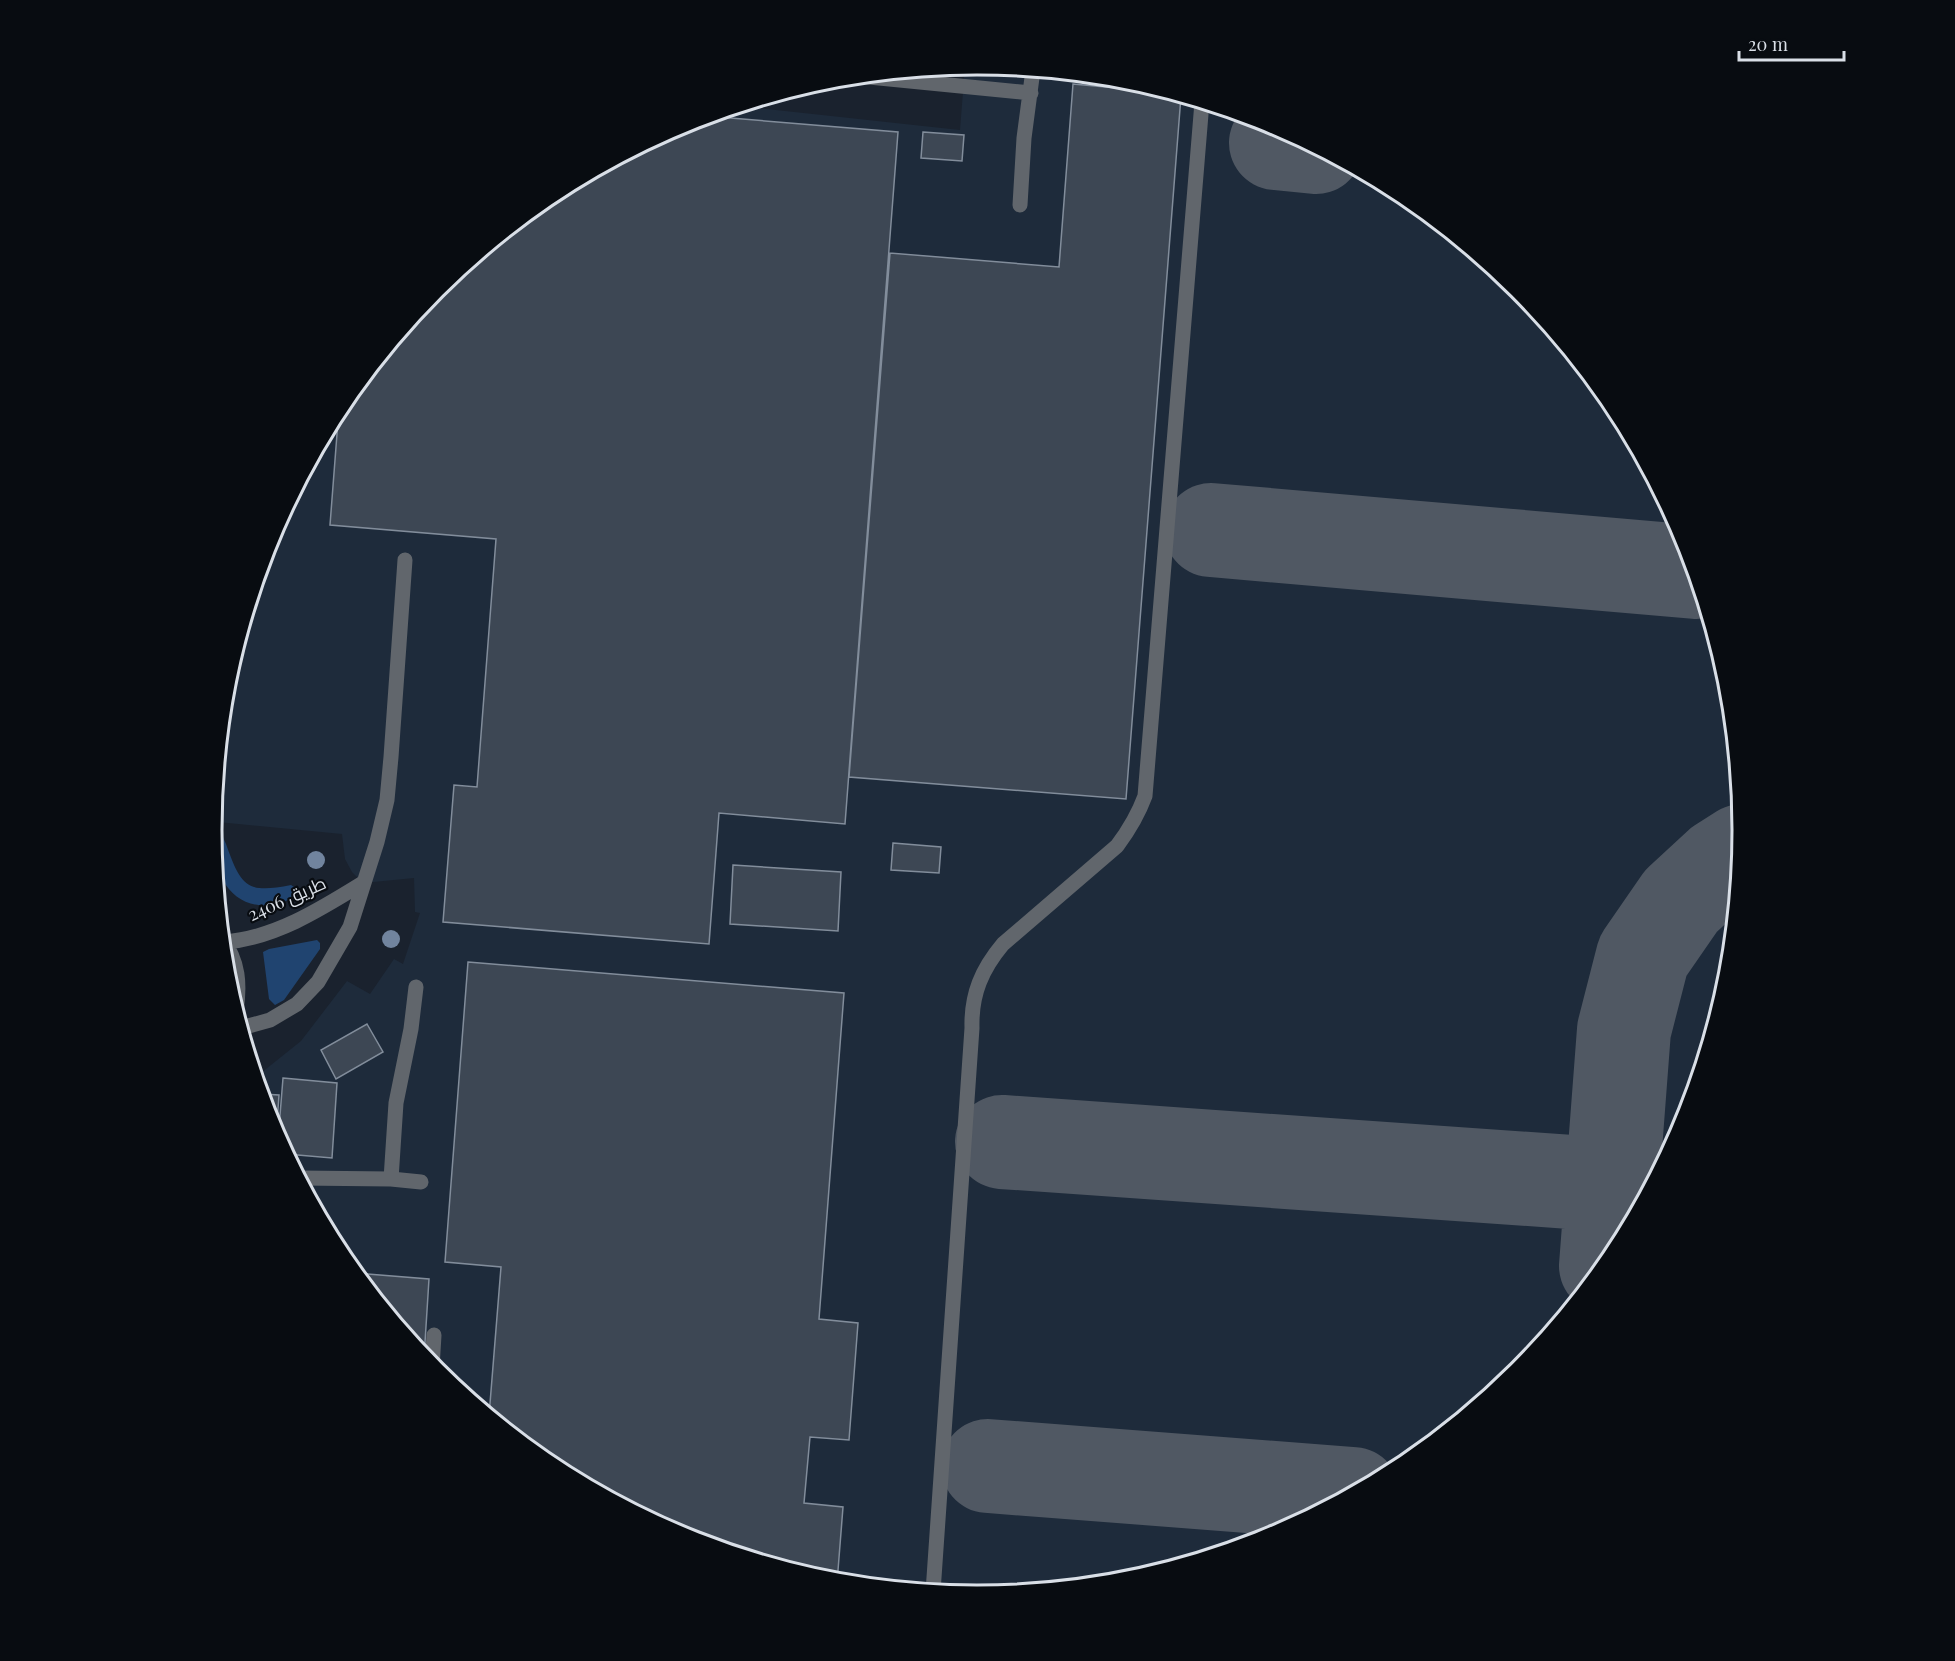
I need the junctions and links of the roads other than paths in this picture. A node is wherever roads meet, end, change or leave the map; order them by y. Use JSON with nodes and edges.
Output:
{"nodes":[{"id":1,"x":1032,"y":77,"type":"edge"},
{"id":2,"x":911,"y":78,"type":"edge"},
{"id":3,"x":1031,"y":93,"type":"junction"},
{"id":4,"x":1201,"y":109,"type":"edge"},
{"id":5,"x":1020,"y":204,"type":"dead end"},
{"id":6,"x":405,"y":560,"type":"dead end"},
{"id":7,"x":363,"y":883,"type":"junction"},
{"id":8,"x":230,"y":940,"type":"edge"},
{"id":9,"x":233,"y":958,"type":"edge"},
{"id":10,"x":239,"y":986,"type":"edge"},
{"id":11,"x":416,"y":987,"type":"dead end"},
{"id":12,"x":248,"y":1026,"type":"edge"},
{"id":13,"x":307,"y":1178,"type":"edge"},
{"id":14,"x":391,"y":1179,"type":"junction"},
{"id":15,"x":421,"y":1182,"type":"dead end"},
{"id":16,"x":434,"y":1335,"type":"dead end"},
{"id":17,"x":433,"y":1354,"type":"edge"},
{"id":18,"x":934,"y":1584,"type":"edge"}],
"edges":[{"from":1,"to":3,"type":"street"},
{"from":2,"to":3,"type":"street"},
{"from":3,"to":5,"type":"street"},
{"from":4,"to":18,"type":"street"},
{"from":6,"to":7,"type":"street"},
{"from":7,"to":8,"type":"street","name":"طريق 2406"},
{"from":7,"to":12,"type":"street"},
{"from":9,"to":10,"type":"street","name":"طريق 2406"},
{"from":11,"to":14,"type":"street"},
{"from":13,"to":14,"type":"street"},
{"from":14,"to":15,"type":"street"},
{"from":16,"to":17,"type":"street"}]}
